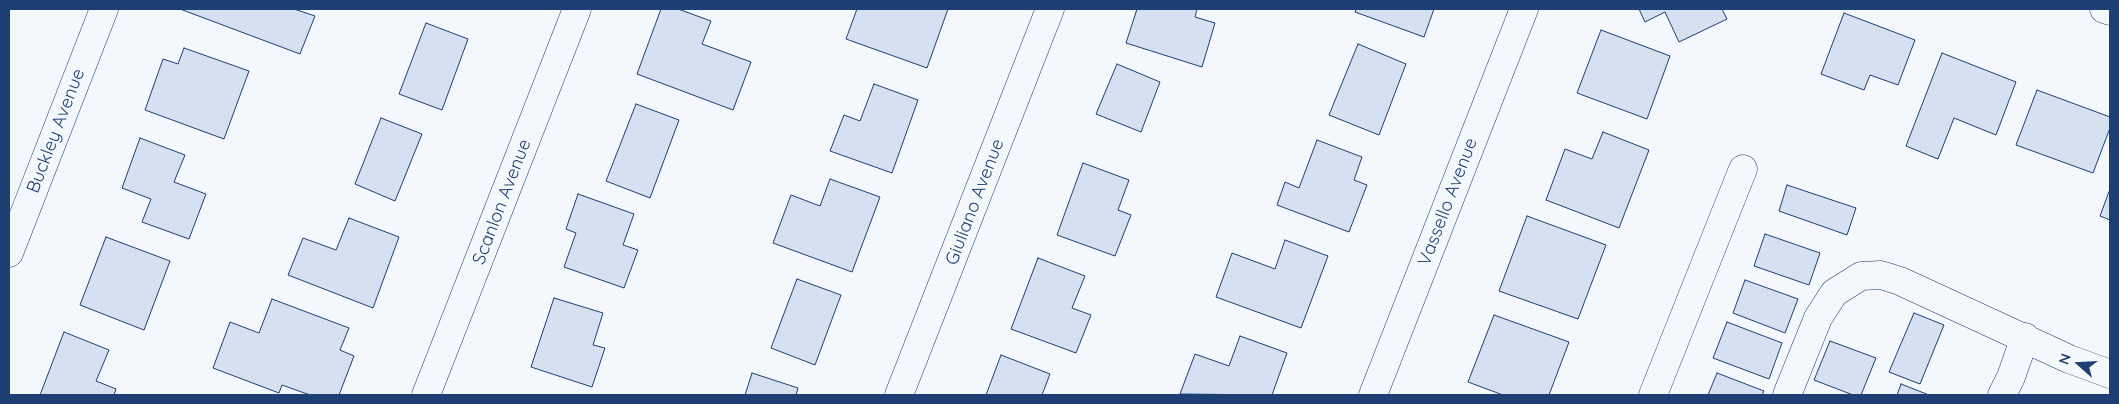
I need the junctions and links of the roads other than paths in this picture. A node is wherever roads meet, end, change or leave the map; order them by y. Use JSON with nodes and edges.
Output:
{"nodes":[{"id":1,"x":104,"y":9,"type":"edge"},
{"id":2,"x":577,"y":9,"type":"edge"},
{"id":3,"x":1050,"y":9,"type":"edge"},
{"id":4,"x":1524,"y":9,"type":"edge"},
{"id":5,"x":2104,"y":9,"type":"edge"},
{"id":6,"x":2110,"y":11,"type":"edge"},
{"id":7,"x":1743,"y":168,"type":"dead end"},
{"id":8,"x":9,"y":252,"type":"edge"},
{"id":9,"x":2025,"y":337,"type":"junction"},
{"id":10,"x":2110,"y":374,"type":"edge"},
{"id":11,"x":426,"y":395,"type":"edge"},
{"id":12,"x":899,"y":395,"type":"edge"},
{"id":13,"x":1373,"y":395,"type":"edge"},
{"id":14,"x":1653,"y":395,"type":"edge"},
{"id":15,"x":1786,"y":395,"type":"edge"},
{"id":16,"x":2002,"y":395,"type":"edge"}],
"edges":[{"from":1,"to":8,"type":"street","name":"Buckley Avenue"},
{"from":2,"to":11,"type":"street","name":"Scanlon Avenue"},
{"from":3,"to":12,"type":"street","name":"Giuliano Avenue"},
{"from":4,"to":13,"type":"street","name":"Vassello Avenue"},
{"from":5,"to":6,"type":"street"},
{"from":7,"to":14,"type":"street"},
{"from":9,"to":10,"type":"street"},
{"from":9,"to":15,"type":"street"},
{"from":9,"to":16,"type":"street"}]}
